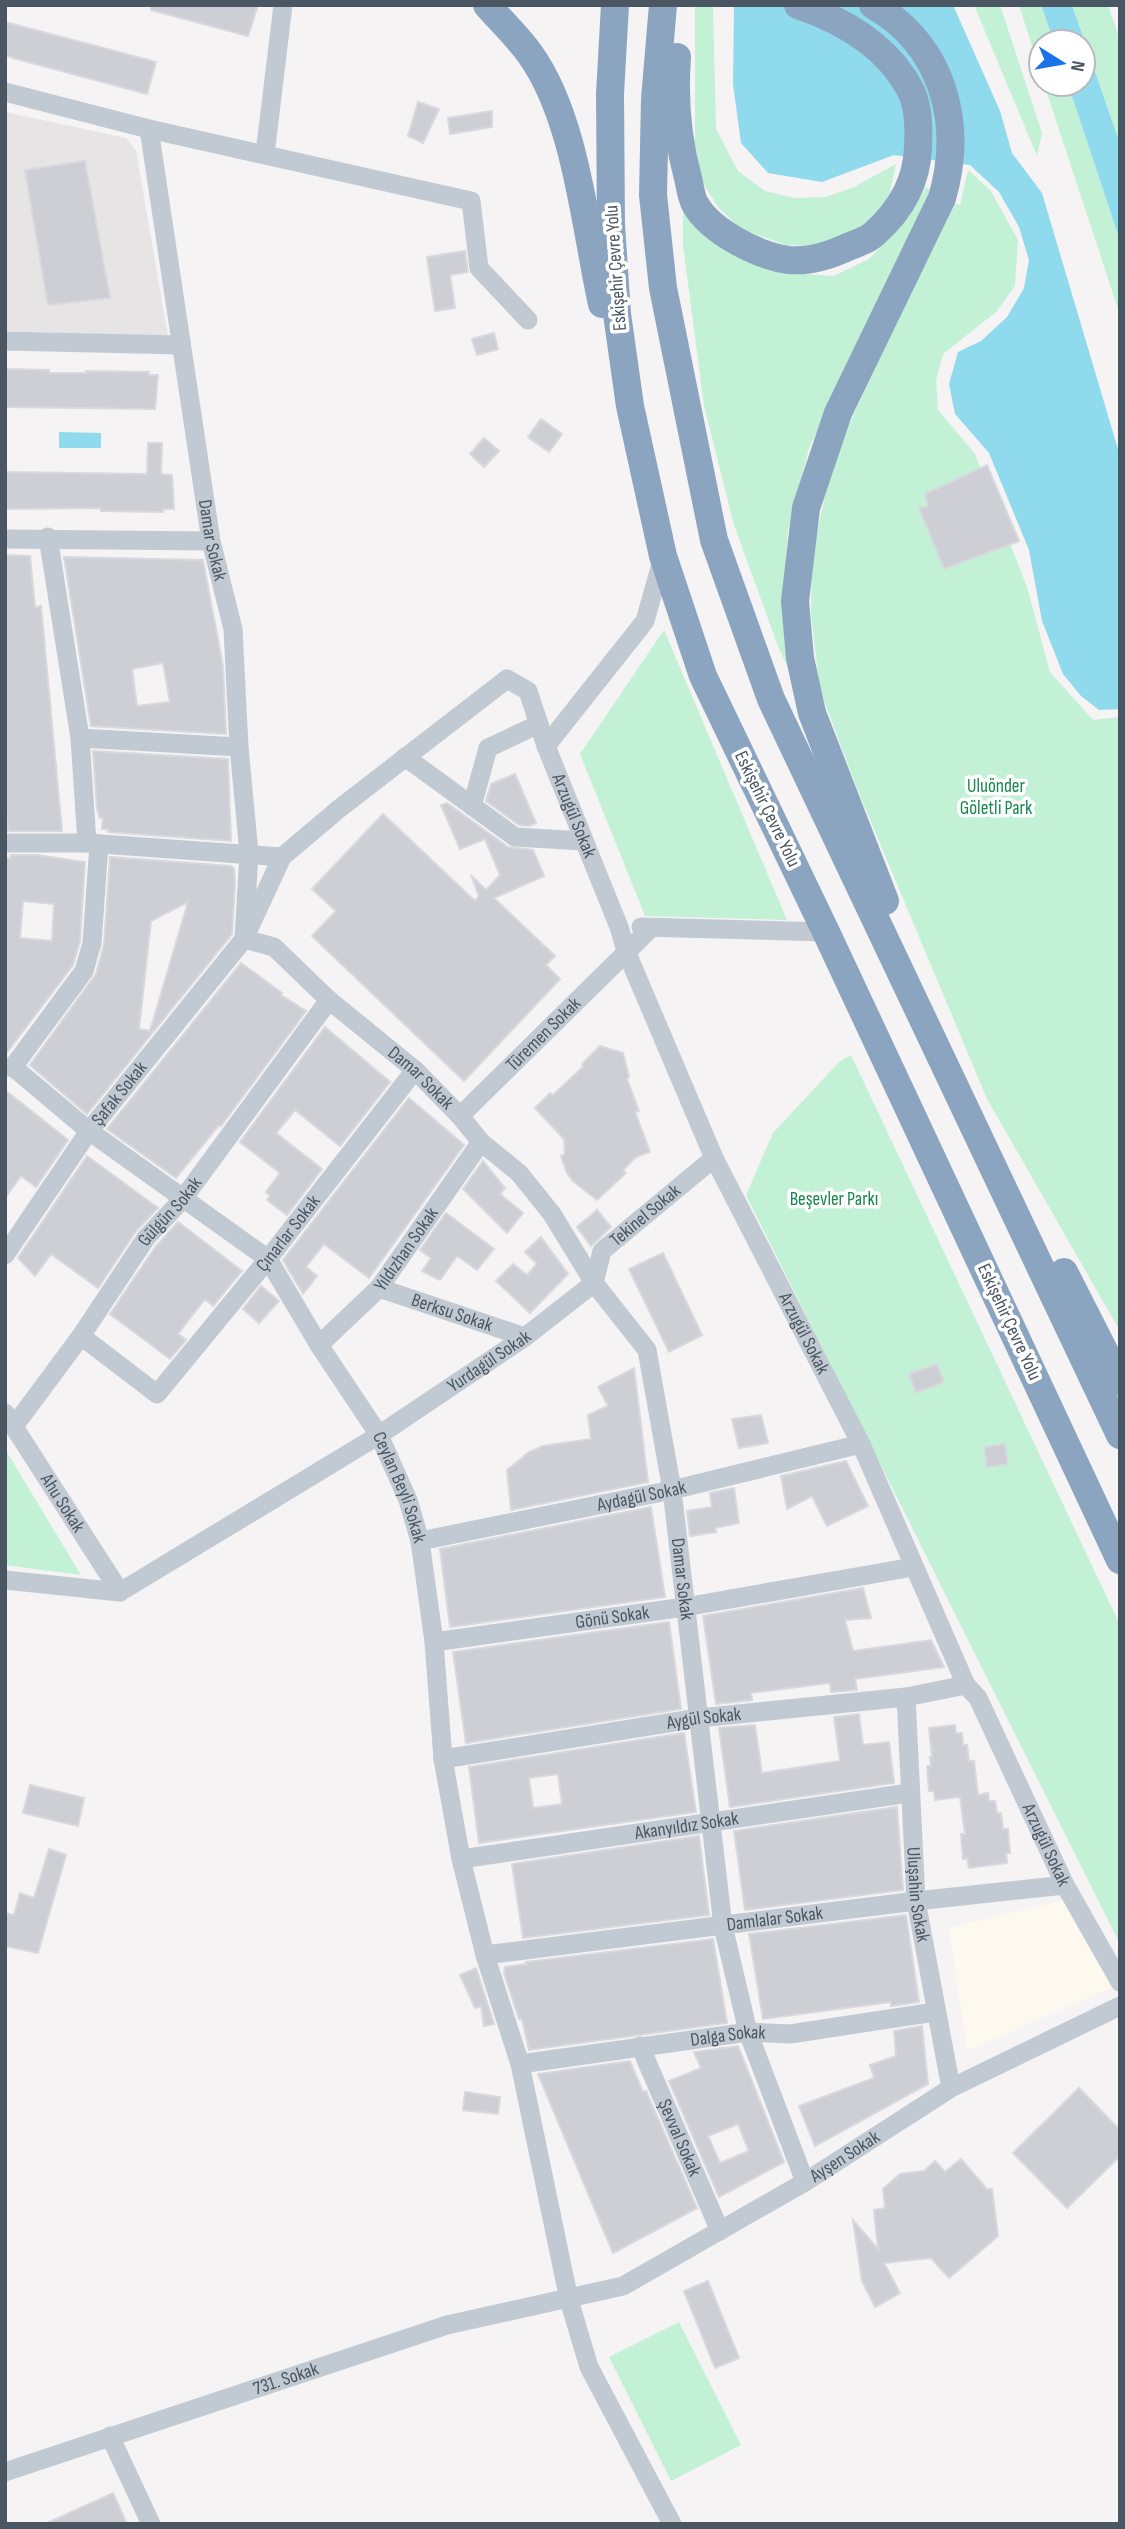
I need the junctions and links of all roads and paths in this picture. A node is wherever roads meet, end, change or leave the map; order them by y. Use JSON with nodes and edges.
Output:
{"nodes":[{"id":1,"x":283,"y":5,"type":"edge"},
{"id":2,"x":487,"y":5,"type":"edge"},
{"id":3,"x":615,"y":5,"type":"edge"},
{"id":4,"x":663,"y":5,"type":"edge"},
{"id":5,"x":680,"y":5,"type":"edge"},
{"id":6,"x":798,"y":5,"type":"edge"},
{"id":7,"x":873,"y":5,"type":"edge"},
{"id":8,"x":5,"y":92,"type":"edge"},
{"id":9,"x":149,"y":129,"type":"junction"},
{"id":10,"x":265,"y":154,"type":"junction"},
{"id":11,"x":528,"y":320,"type":"dead end"},
{"id":12,"x":5,"y":341,"type":"edge"},
{"id":13,"x":181,"y":345,"type":"junction"},
{"id":14,"x":630,"y":406,"type":"junction"},
{"id":15,"x":48,"y":537,"type":"junction"},
{"id":16,"x":5,"y":538,"type":"edge"},
{"id":17,"x":211,"y":541,"type":"junction"},
{"id":18,"x":663,"y":556,"type":"junction"},
{"id":19,"x":538,"y":724,"type":"junction"},
{"id":20,"x":80,"y":738,"type":"junction"},
{"id":21,"x":546,"y":746,"type":"junction"},
{"id":22,"x":239,"y":747,"type":"junction"},
{"id":23,"x":405,"y":757,"type":"junction"},
{"id":24,"x":472,"y":806,"type":"junction"},
{"id":25,"x":584,"y":841,"type":"junction"},
{"id":26,"x":5,"y":843,"type":"edge"},
{"id":27,"x":93,"y":843,"type":"junction"},
{"id":28,"x":249,"y":853,"type":"junction"},
{"id":29,"x":282,"y":857,"type":"junction"},
{"id":30,"x":619,"y":927,"type":"junction"},
{"id":31,"x":651,"y":928,"type":"junction"},
{"id":32,"x":826,"y":932,"type":"junction"},
{"id":33,"x":244,"y":939,"type":"junction"},
{"id":34,"x":626,"y":951,"type":"junction"},
{"id":35,"x":907,"y":988,"type":"junction"},
{"id":36,"x":330,"y":1000,"type":"junction"},
{"id":37,"x":9,"y":1067,"type":"edge"},
{"id":38,"x":415,"y":1070,"type":"junction"},
{"id":39,"x":460,"y":1116,"type":"junction"},
{"id":40,"x":971,"y":1122,"type":"junction"},
{"id":41,"x":89,"y":1131,"type":"junction"},
{"id":42,"x":481,"y":1142,"type":"junction"},
{"id":43,"x":714,"y":1158,"type":"junction"},
{"id":44,"x":182,"y":1200,"type":"junction"},
{"id":45,"x":5,"y":1255,"type":"edge"},
{"id":46,"x":268,"y":1259,"type":"junction"},
{"id":47,"x":594,"y":1283,"type":"junction"},
{"id":48,"x":379,"y":1288,"type":"junction"},
{"id":49,"x":81,"y":1336,"type":"junction"},
{"id":50,"x":525,"y":1337,"type":"junction"},
{"id":51,"x":318,"y":1345,"type":"junction"},
{"id":52,"x":1120,"y":1382,"type":"edge"},
{"id":53,"x":10,"y":1419,"type":"edge"},
{"id":54,"x":379,"y":1435,"type":"junction"},
{"id":55,"x":1120,"y":1435,"type":"edge"},
{"id":56,"x":861,"y":1444,"type":"junction"},
{"id":57,"x":672,"y":1490,"type":"junction"},
{"id":58,"x":420,"y":1541,"type":"junction"},
{"id":59,"x":1120,"y":1560,"type":"edge"},
{"id":60,"x":913,"y":1567,"type":"junction"},
{"id":61,"x":5,"y":1580,"type":"edge"},
{"id":62,"x":120,"y":1592,"type":"junction"},
{"id":63,"x":685,"y":1607,"type":"junction"},
{"id":64,"x":434,"y":1642,"type":"junction"},
{"id":65,"x":966,"y":1685,"type":"junction"},
{"id":66,"x":906,"y":1697,"type":"junction"},
{"id":67,"x":699,"y":1718,"type":"junction"},
{"id":68,"x":443,"y":1759,"type":"junction"},
{"id":69,"x":909,"y":1793,"type":"junction"},
{"id":70,"x":712,"y":1821,"type":"junction"},
{"id":71,"x":461,"y":1859,"type":"junction"},
{"id":72,"x":1065,"y":1885,"type":"junction"},
{"id":73,"x":916,"y":1901,"type":"junction"},
{"id":74,"x":723,"y":1926,"type":"junction"},
{"id":75,"x":485,"y":1955,"type":"junction"},
{"id":76,"x":1120,"y":1982,"type":"edge"},
{"id":77,"x":1120,"y":2006,"type":"edge"},
{"id":78,"x":935,"y":2012,"type":"junction"},
{"id":79,"x":748,"y":2032,"type":"junction"},
{"id":80,"x":640,"y":2046,"type":"junction"},
{"id":81,"x":520,"y":2064,"type":"junction"},
{"id":82,"x":951,"y":2088,"type":"junction"},
{"id":83,"x":805,"y":2182,"type":"junction"},
{"id":84,"x":720,"y":2231,"type":"junction"},
{"id":85,"x":569,"y":2300,"type":"junction"},
{"id":86,"x":110,"y":2436,"type":"junction"},
{"id":87,"x":5,"y":2472,"type":"edge"},
{"id":88,"x":151,"y":2524,"type":"edge"},
{"id":89,"x":672,"y":2524,"type":"edge"}],
"edges":[{"from":1,"to":10,"type":"street"},
{"from":2,"to":14,"type":"highway"},
{"from":3,"to":14,"type":"highway","name":"Eskişehir Çevre Yolu"},
{"from":4,"to":35,"type":"highway"},
{"from":5,"to":6,"type":"highway"},
{"from":7,"to":35,"type":"highway"},
{"from":8,"to":9,"type":"street"},
{"from":9,"to":10,"type":"street"},
{"from":9,"to":13,"type":"street","name":"Damar Sokak"},
{"from":10,"to":11,"type":"street"},
{"from":12,"to":13,"type":"street"},
{"from":13,"to":17,"type":"street","name":"Damar Sokak"},
{"from":14,"to":18,"type":"highway","name":"Eskişehir Çevre Yolu"},
{"from":15,"to":16,"type":"street"},
{"from":15,"to":17,"type":"street"},
{"from":15,"to":20,"type":"street"},
{"from":17,"to":22,"type":"street","name":"Damar Sokak"},
{"from":18,"to":21,"type":"street"},
{"from":18,"to":32,"type":"highway","name":"Eskişehir Çevre Yolu"},
{"from":19,"to":21,"type":"street","name":"Arzugül Sokak"},
{"from":19,"to":23,"type":"street","name":"Arzugül Sokak"},
{"from":19,"to":24,"type":"street"},
{"from":20,"to":22,"type":"street"},
{"from":20,"to":27,"type":"street"},
{"from":21,"to":25,"type":"street","name":"Arzugül Sokak"},
{"from":22,"to":28,"type":"street","name":"Damar Sokak"},
{"from":23,"to":24,"type":"street"},
{"from":23,"to":29,"type":"street"},
{"from":24,"to":25,"type":"street"},
{"from":25,"to":30,"type":"street","name":"Arzugül Sokak"},
{"from":26,"to":27,"type":"street"},
{"from":27,"to":28,"type":"street"},
{"from":27,"to":37,"type":"street"},
{"from":28,"to":29,"type":"street"},
{"from":28,"to":33,"type":"street","name":"Damar Sokak"},
{"from":29,"to":33,"type":"street","name":"Şafak Sokak"},
{"from":30,"to":31,"type":"street"},
{"from":30,"to":34,"type":"street","name":"Arzugül Sokak"},
{"from":31,"to":32,"type":"street"},
{"from":31,"to":34,"type":"street","name":"Türemen Sokak"},
{"from":32,"to":59,"type":"highway","name":"Eskişehir Çevre Yolu"},
{"from":33,"to":36,"type":"street","name":"Damar Sokak"},
{"from":33,"to":41,"type":"street","name":"Şafak Sokak"},
{"from":34,"to":39,"type":"street","name":"Türemen Sokak"},
{"from":34,"to":43,"type":"street","name":"Arzugül Sokak"},
{"from":35,"to":40,"type":"highway"},
{"from":36,"to":38,"type":"street","name":"Damar Sokak"},
{"from":36,"to":44,"type":"street","name":"Gülgün Sokak"},
{"from":37,"to":41,"type":"street","name":"Ceylan Beyli Sokak"},
{"from":38,"to":39,"type":"street","name":"Damar Sokak"},
{"from":38,"to":46,"type":"street","name":"Çınarlar Sokak"},
{"from":39,"to":42,"type":"street","name":"Damar Sokak"},
{"from":40,"to":52,"type":"highway"},
{"from":40,"to":55,"type":"highway"},
{"from":41,"to":44,"type":"street","name":"Ceylan Beyli Sokak"},
{"from":41,"to":45,"type":"street","name":"Şafak Sokak"},
{"from":42,"to":47,"type":"street","name":"Damar Sokak"},
{"from":42,"to":48,"type":"street","name":"Yıldızhan Sokak"},
{"from":43,"to":47,"type":"street","name":"Tekinel Sokak"},
{"from":43,"to":56,"type":"street","name":"Arzugül Sokak"},
{"from":44,"to":46,"type":"street","name":"Ceylan Beyli Sokak"},
{"from":44,"to":49,"type":"street","name":"Gülgün Sokak"},
{"from":46,"to":49,"type":"street","name":"Çınarlar Sokak"},
{"from":46,"to":51,"type":"street","name":"Ceylan Beyli Sokak"},
{"from":47,"to":50,"type":"street","name":"Yurdagül Sokak"},
{"from":47,"to":57,"type":"street","name":"Damar Sokak"},
{"from":48,"to":50,"type":"street","name":"Berksu Sokak"},
{"from":48,"to":51,"type":"street","name":"Yıldızhan Sokak"},
{"from":49,"to":53,"type":"street","name":"Gülgün Sokak"},
{"from":50,"to":54,"type":"street","name":"Yurdagül Sokak"},
{"from":51,"to":54,"type":"street","name":"Ceylan Beyli Sokak"},
{"from":53,"to":62,"type":"street","name":"Ahu Sokak"},
{"from":54,"to":58,"type":"street","name":"Ceylan Beyli Sokak"},
{"from":54,"to":62,"type":"street","name":"Yurdagül Sokak"},
{"from":56,"to":57,"type":"street","name":"Aydagül Sokak"},
{"from":56,"to":60,"type":"street","name":"Arzugül Sokak"},
{"from":57,"to":58,"type":"street","name":"Aydagül Sokak"},
{"from":57,"to":63,"type":"street","name":"Damar Sokak"},
{"from":58,"to":64,"type":"street","name":"Ceylan Beyli Sokak"},
{"from":60,"to":63,"type":"street","name":"Gönü Sokak"},
{"from":60,"to":65,"type":"street","name":"Arzugül Sokak"},
{"from":61,"to":62,"type":"street"},
{"from":63,"to":64,"type":"street","name":"Gönü Sokak"},
{"from":63,"to":67,"type":"street","name":"Damar Sokak"},
{"from":64,"to":68,"type":"street","name":"Ceylan Beyli Sokak"},
{"from":65,"to":66,"type":"street","name":"Aygül Sokak"},
{"from":65,"to":72,"type":"street","name":"Arzugül Sokak"},
{"from":66,"to":67,"type":"street","name":"Aygül Sokak"},
{"from":66,"to":69,"type":"street","name":"Uluşahin Sokak"},
{"from":67,"to":68,"type":"street","name":"Aygül Sokak"},
{"from":67,"to":70,"type":"street","name":"Damar Sokak"},
{"from":68,"to":71,"type":"street","name":"Ceylan Beyli Sokak"},
{"from":69,"to":70,"type":"street","name":"Akanyıldız Sokak"},
{"from":69,"to":73,"type":"street","name":"Uluşahin Sokak"},
{"from":70,"to":71,"type":"street","name":"Akanyıldız Sokak"},
{"from":70,"to":74,"type":"street","name":"Damar Sokak"},
{"from":71,"to":75,"type":"street","name":"Ceylan Beyli Sokak"},
{"from":72,"to":73,"type":"street","name":"Damlalar Sokak"},
{"from":72,"to":76,"type":"street","name":"Arzugül Sokak"},
{"from":73,"to":74,"type":"street","name":"Damlalar Sokak"},
{"from":73,"to":78,"type":"street","name":"Uluşahin Sokak"},
{"from":74,"to":75,"type":"street","name":"Damlalar Sokak"},
{"from":74,"to":79,"type":"street","name":"Damar Sokak"},
{"from":75,"to":81,"type":"street","name":"Ceylan Beyli Sokak"},
{"from":77,"to":82,"type":"street","name":"Ayşen Sokak"},
{"from":78,"to":79,"type":"street","name":"Dalga Sokak"},
{"from":78,"to":82,"type":"street","name":"Uluşahin Sokak"},
{"from":79,"to":80,"type":"street","name":"Dalga Sokak"},
{"from":79,"to":83,"type":"street","name":"Damar Sokak"},
{"from":80,"to":81,"type":"street","name":"Dalga Sokak"},
{"from":80,"to":84,"type":"street","name":"Şevval Sokak"},
{"from":81,"to":85,"type":"street","name":"Ceylan Beyli Sokak"},
{"from":82,"to":83,"type":"street","name":"Ayşen Sokak"},
{"from":83,"to":84,"type":"street","name":"Ayşen Sokak"},
{"from":84,"to":85,"type":"street","name":"Ayşen Sokak"},
{"from":85,"to":86,"type":"street","name":"731. Sokak"},
{"from":85,"to":89,"type":"street","name":"Ceylan Beyli Sokak"},
{"from":86,"to":87,"type":"street","name":"731. Sokak"},
{"from":86,"to":88,"type":"street"}]}
